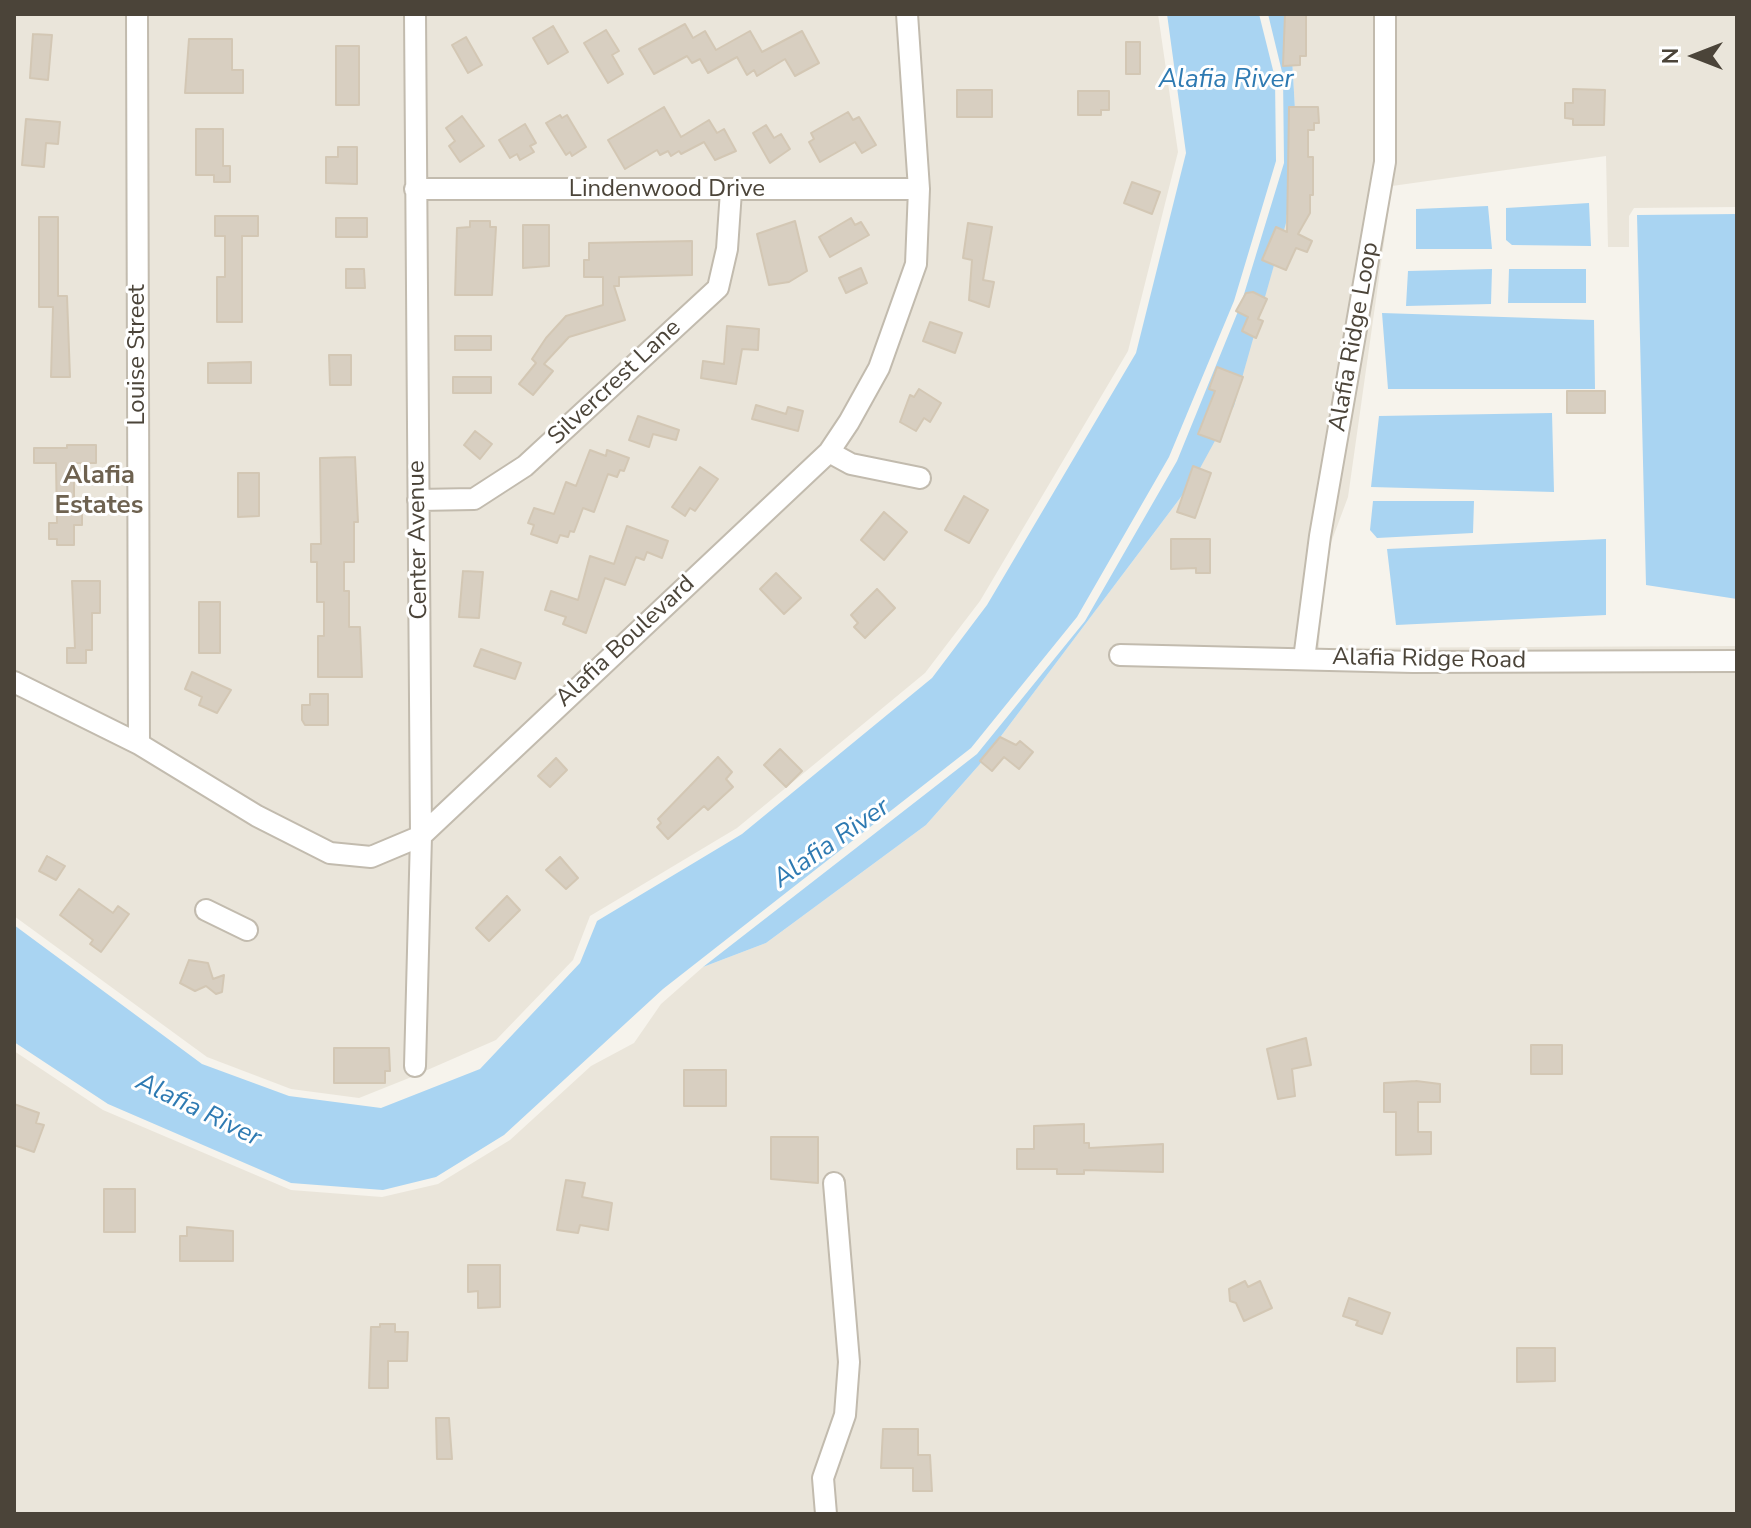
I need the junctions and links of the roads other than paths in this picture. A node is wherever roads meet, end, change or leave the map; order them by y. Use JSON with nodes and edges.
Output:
{"nodes":[{"id":1,"x":137,"y":14,"type":"edge"},
{"id":2,"x":415,"y":14,"type":"edge"},
{"id":3,"x":907,"y":14,"type":"edge"},
{"id":4,"x":1385,"y":14,"type":"edge"},
{"id":5,"x":415,"y":189,"type":"junction"},
{"id":6,"x":919,"y":189,"type":"junction"},
{"id":7,"x":731,"y":191,"type":"junction"},
{"id":8,"x":829,"y":452,"type":"junction"},
{"id":9,"x":920,"y":478,"type":"dead end"},
{"id":10,"x":418,"y":500,"type":"junction"},
{"id":11,"x":1120,"y":655,"type":"dead end"},
{"id":12,"x":1304,"y":659,"type":"junction"},
{"id":13,"x":1737,"y":661,"type":"edge"},
{"id":14,"x":14,"y":682,"type":"edge"},
{"id":15,"x":139,"y":744,"type":"junction"},
{"id":16,"x":421,"y":836,"type":"junction"},
{"id":17,"x":206,"y":910,"type":"dead end"},
{"id":18,"x":247,"y":930,"type":"dead end"},
{"id":19,"x":415,"y":1066,"type":"dead end"},
{"id":20,"x":834,"y":1183,"type":"dead end"},
{"id":21,"x":826,"y":1514,"type":"edge"}],
"edges":[{"from":1,"to":15,"type":"street","name":"Louise Street"},
{"from":2,"to":5,"type":"street","name":"Center Avenue"},
{"from":3,"to":6,"type":"street","name":"Alafia Boulevard"},
{"from":4,"to":12,"type":"street","name":"Alafia Ridge Loop"},
{"from":5,"to":7,"type":"street","name":"Lindenwood Drive"},
{"from":5,"to":10,"type":"street","name":"Center Avenue"},
{"from":6,"to":7,"type":"street","name":"Lindenwood Drive"},
{"from":6,"to":8,"type":"street","name":"Alafia Boulevard"},
{"from":7,"to":10,"type":"street","name":"Silvercrest Lane"},
{"from":8,"to":9,"type":"street"},
{"from":8,"to":16,"type":"street","name":"Alafia Boulevard"},
{"from":10,"to":16,"type":"street","name":"Center Avenue"},
{"from":11,"to":12,"type":"street","name":"Alafia Ridge Road"},
{"from":12,"to":13,"type":"street","name":"Alafia Ridge Road"},
{"from":14,"to":15,"type":"street","name":"Alafia Boulevard"},
{"from":15,"to":16,"type":"street","name":"Alafia Boulevard"},
{"from":16,"to":19,"type":"street","name":"Center Avenue"},
{"from":17,"to":18,"type":"street"},
{"from":20,"to":21,"type":"street"}]}
